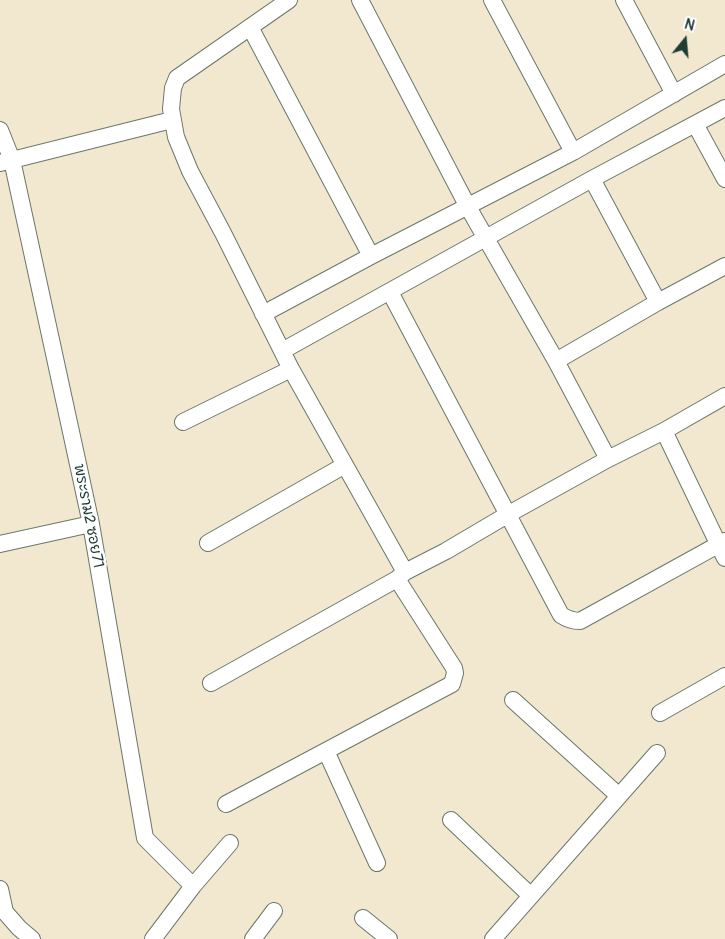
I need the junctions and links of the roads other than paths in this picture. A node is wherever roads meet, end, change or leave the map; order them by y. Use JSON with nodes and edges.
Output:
{"nodes":[{"id":1,"x":290,"y":0,"type":"edge"},
{"id":2,"x":360,"y":0,"type":"edge"},
{"id":3,"x":492,"y":0,"type":"edge"},
{"id":4,"x":624,"y":0,"type":"edge"},
{"id":5,"x":250,"y":27,"type":"junction"},
{"id":6,"x":725,"y":64,"type":"edge"},
{"id":7,"x":674,"y":94,"type":"junction"},
{"id":8,"x":725,"y":108,"type":"edge"},
{"id":9,"x":172,"y":120,"type":"junction"},
{"id":10,"x":695,"y":124,"type":"junction"},
{"id":11,"x":0,"y":130,"type":"edge"},
{"id":12,"x":573,"y":152,"type":"junction"},
{"id":13,"x":6,"y":162,"type":"edge"},
{"id":14,"x":592,"y":179,"type":"junction"},
{"id":15,"x":725,"y":179,"type":"edge"},
{"id":16,"x":468,"y":207,"type":"junction"},
{"id":17,"x":486,"y":239,"type":"junction"},
{"id":18,"x":371,"y":256,"type":"junction"},
{"id":19,"x":725,"y":266,"type":"edge"},
{"id":20,"x":390,"y":292,"type":"junction"},
{"id":21,"x":658,"y":302,"type":"junction"},
{"id":22,"x":263,"y":314,"type":"junction"},
{"id":23,"x":282,"y":351,"type":"junction"},
{"id":24,"x":556,"y":361,"type":"junction"},
{"id":25,"x":290,"y":368,"type":"junction"},
{"id":26,"x":725,"y":396,"type":"edge"},
{"id":27,"x":183,"y":422,"type":"dead end"},
{"id":28,"x":664,"y":431,"type":"junction"},
{"id":29,"x":608,"y":459,"type":"junction"},
{"id":30,"x":345,"y":464,"type":"junction"},
{"id":31,"x":508,"y":515,"type":"junction"},
{"id":32,"x":91,"y":524,"type":"junction"},
{"id":33,"x":208,"y":543,"type":"dead end"},
{"id":34,"x":0,"y":544,"type":"edge"},
{"id":35,"x":723,"y":548,"type":"edge"},
{"id":36,"x":401,"y":575,"type":"junction"},
{"id":37,"x":725,"y":676,"type":"edge"},
{"id":38,"x":211,"y":683,"type":"dead end"},
{"id":39,"x":513,"y":700,"type":"dead end"},
{"id":40,"x":660,"y":713,"type":"dead end"},
{"id":41,"x":326,"y":751,"type":"junction"},
{"id":42,"x":657,"y":753,"type":"dead end"},
{"id":43,"x":619,"y":796,"type":"junction"},
{"id":44,"x":226,"y":804,"type":"dead end"},
{"id":45,"x":451,"y":820,"type":"dead end"},
{"id":46,"x":230,"y":844,"type":"dead end"},
{"id":47,"x":377,"y":863,"type":"dead end"},
{"id":48,"x":193,"y":886,"type":"junction"},
{"id":49,"x":0,"y":889,"type":"edge"},
{"id":50,"x":531,"y":896,"type":"junction"},
{"id":51,"x":274,"y":911,"type":"dead end"},
{"id":52,"x":363,"y":918,"type":"dead end"},
{"id":53,"x":32,"y":939,"type":"edge"},
{"id":54,"x":154,"y":939,"type":"edge"},
{"id":55,"x":253,"y":939,"type":"edge"},
{"id":56,"x":389,"y":939,"type":"edge"},
{"id":57,"x":493,"y":939,"type":"edge"}],
"edges":[{"from":1,"to":5,"type":"street"},
{"from":2,"to":16,"type":"street"},
{"from":3,"to":12,"type":"street"},
{"from":4,"to":7,"type":"street"},
{"from":5,"to":9,"type":"street"},
{"from":5,"to":18,"type":"street"},
{"from":6,"to":7,"type":"street"},
{"from":7,"to":12,"type":"street"},
{"from":8,"to":10,"type":"street"},
{"from":9,"to":13,"type":"street"},
{"from":9,"to":22,"type":"street"},
{"from":10,"to":14,"type":"street"},
{"from":10,"to":15,"type":"street"},
{"from":11,"to":13,"type":"street","name":"พระราม2 ซอย71"},
{"from":12,"to":16,"type":"street"},
{"from":13,"to":32,"type":"street","name":"พระราม2 ซอย71"},
{"from":14,"to":17,"type":"street"},
{"from":14,"to":21,"type":"street"},
{"from":16,"to":17,"type":"street"},
{"from":16,"to":18,"type":"street"},
{"from":17,"to":20,"type":"street"},
{"from":17,"to":24,"type":"street"},
{"from":18,"to":22,"type":"street"},
{"from":19,"to":21,"type":"street"},
{"from":20,"to":23,"type":"street"},
{"from":20,"to":31,"type":"street"},
{"from":21,"to":24,"type":"street"},
{"from":22,"to":23,"type":"street"},
{"from":23,"to":25,"type":"street"},
{"from":24,"to":29,"type":"street"},
{"from":25,"to":27,"type":"street"},
{"from":25,"to":30,"type":"street"},
{"from":26,"to":28,"type":"street"},
{"from":28,"to":29,"type":"street"},
{"from":28,"to":35,"type":"street"},
{"from":29,"to":31,"type":"street"},
{"from":30,"to":33,"type":"street"},
{"from":30,"to":36,"type":"street"},
{"from":31,"to":35,"type":"street"},
{"from":31,"to":36,"type":"street"},
{"from":32,"to":34,"type":"street"},
{"from":32,"to":48,"type":"street","name":"พระราม2 ซอย71"},
{"from":36,"to":38,"type":"street"},
{"from":36,"to":41,"type":"street"},
{"from":37,"to":40,"type":"street"},
{"from":39,"to":43,"type":"street"},
{"from":41,"to":44,"type":"street"},
{"from":41,"to":47,"type":"street"},
{"from":42,"to":43,"type":"street"},
{"from":43,"to":50,"type":"street"},
{"from":45,"to":50,"type":"street"},
{"from":46,"to":48,"type":"street"},
{"from":48,"to":54,"type":"street"},
{"from":49,"to":53,"type":"street"},
{"from":50,"to":57,"type":"street"},
{"from":51,"to":55,"type":"street"},
{"from":52,"to":56,"type":"street"}]}
